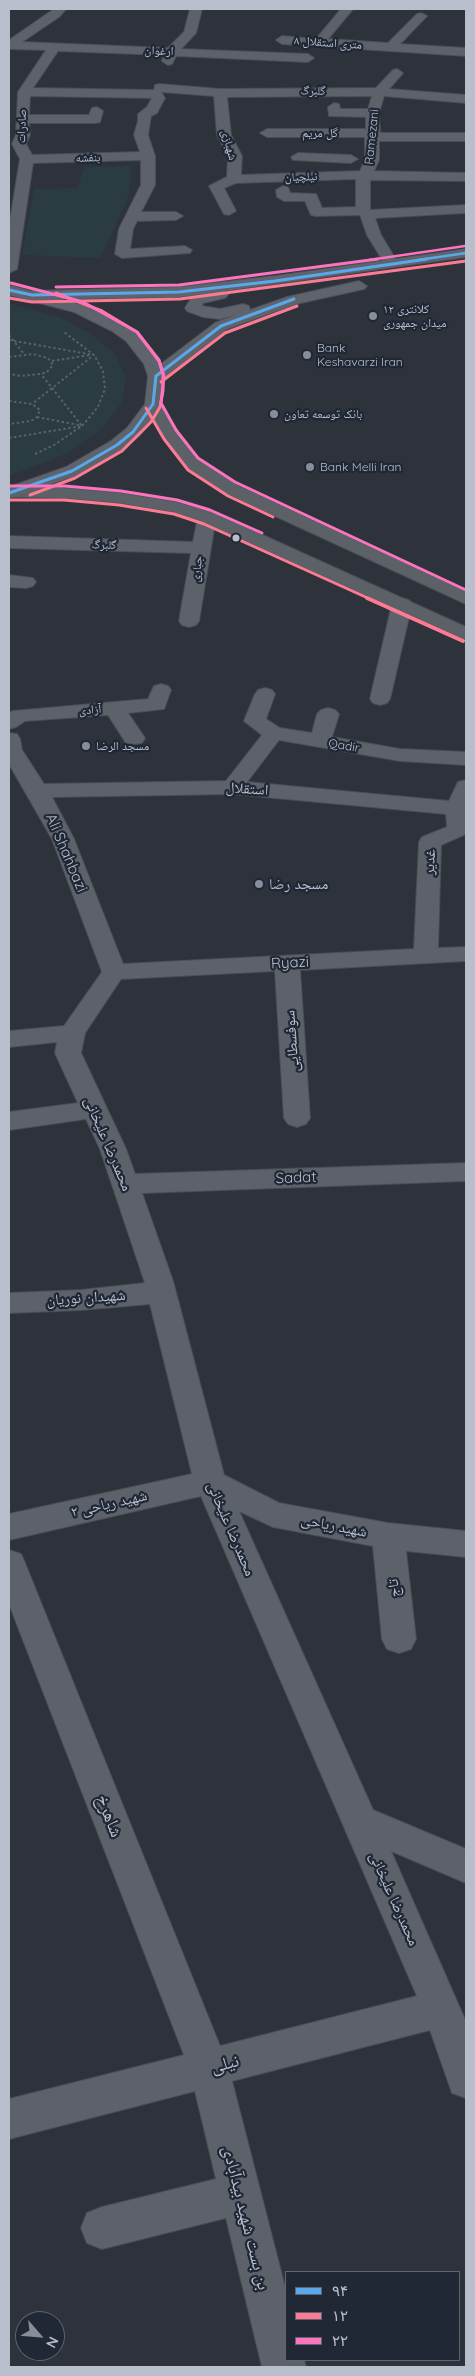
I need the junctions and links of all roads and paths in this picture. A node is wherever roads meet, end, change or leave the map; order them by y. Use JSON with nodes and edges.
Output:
{"nodes":[{"id":1,"x":60,"y":9,"type":"edge"},
{"id":2,"x":196,"y":9,"type":"edge"},
{"id":3,"x":347,"y":9,"type":"edge"},
{"id":4,"x":421,"y":16,"type":"dead end"},
{"id":5,"x":270,"y":39,"type":"dead end"},
{"id":6,"x":319,"y":42,"type":"junction"},
{"id":7,"x":9,"y":45,"type":"edge"},
{"id":8,"x":54,"y":48,"type":"junction"},
{"id":9,"x":390,"y":48,"type":"junction"},
{"id":10,"x":172,"y":51,"type":"junction"},
{"id":11,"x":464,"y":52,"type":"edge"},
{"id":12,"x":308,"y":58,"type":"dead end"},
{"id":13,"x":456,"y":68,"type":"dead end"},
{"id":14,"x":397,"y":73,"type":"dead end"},
{"id":15,"x":306,"y":77,"type":"dead end"},
{"id":16,"x":158,"y":91,"type":"junction"},
{"id":17,"x":292,"y":91,"type":"junction"},
{"id":18,"x":24,"y":92,"type":"junction"},
{"id":19,"x":379,"y":92,"type":"junction"},
{"id":20,"x":220,"y":93,"type":"junction"},
{"id":21,"x":466,"y":99,"type":"edge"},
{"id":22,"x":334,"y":107,"type":"dead end"},
{"id":23,"x":97,"y":110,"type":"dead end"},
{"id":24,"x":18,"y":112,"type":"edge"},
{"id":25,"x":373,"y":112,"type":"junction"},
{"id":26,"x":267,"y":133,"type":"dead end"},
{"id":27,"x":372,"y":135,"type":"junction"},
{"id":28,"x":466,"y":137,"type":"edge"},
{"id":29,"x":14,"y":144,"type":"edge"},
{"id":30,"x":148,"y":156,"type":"junction"},
{"id":31,"x":298,"y":157,"type":"dead end"},
{"id":32,"x":27,"y":159,"type":"junction"},
{"id":33,"x":372,"y":160,"type":"junction"},
{"id":34,"x":368,"y":175,"type":"junction"},
{"id":35,"x":466,"y":177,"type":"edge"},
{"id":36,"x":234,"y":179,"type":"junction"},
{"id":37,"x":283,"y":190,"type":"dead end"},
{"id":38,"x":466,"y":209,"type":"edge"},
{"id":39,"x":229,"y":210,"type":"dead end"},
{"id":40,"x":299,"y":212,"type":"dead end"},
{"id":41,"x":316,"y":212,"type":"junction"},
{"id":42,"x":365,"y":213,"type":"junction"},
{"id":43,"x":176,"y":216,"type":"dead end"},
{"id":44,"x":132,"y":217,"type":"junction"},
{"id":45,"x":185,"y":250,"type":"dead end"},
{"id":46,"x":466,"y":252,"type":"edge"},
{"id":47,"x":392,"y":263,"type":"junction"},
{"id":48,"x":9,"y":269,"type":"edge"},
{"id":49,"x":466,"y":269,"type":"edge"},
{"id":50,"x":275,"y":281,"type":"junction"},
{"id":51,"x":9,"y":290,"type":"edge"},
{"id":52,"x":32,"y":295,"type":"junction"},
{"id":53,"x":292,"y":300,"type":"junction"},
{"id":54,"x":60,"y":330,"type":"dead end"},
{"id":55,"x":9,"y":335,"type":"edge"},
{"id":56,"x":9,"y":340,"type":"edge"},
{"id":57,"x":13,"y":340,"type":"junction"},
{"id":58,"x":24,"y":354,"type":"junction"},
{"id":59,"x":94,"y":355,"type":"junction"},
{"id":60,"x":9,"y":357,"type":"edge"},
{"id":61,"x":52,"y":361,"type":"junction"},
{"id":62,"x":9,"y":374,"type":"edge"},
{"id":63,"x":40,"y":374,"type":"junction"},
{"id":64,"x":156,"y":376,"type":"junction"},
{"id":65,"x":51,"y":388,"type":"junction"},
{"id":66,"x":9,"y":401,"type":"edge"},
{"id":67,"x":32,"y":404,"type":"junction"},
{"id":68,"x":153,"y":404,"type":"junction"},
{"id":69,"x":36,"y":417,"type":"junction"},
{"id":70,"x":9,"y":424,"type":"edge"},
{"id":71,"x":82,"y":426,"type":"junction"},
{"id":72,"x":9,"y":438,"type":"edge"},
{"id":73,"x":34,"y":455,"type":"dead end"},
{"id":74,"x":10,"y":493,"type":"edge"},
{"id":75,"x":207,"y":517,"type":"junction"},
{"id":76,"x":9,"y":542,"type":"edge"},
{"id":77,"x":200,"y":548,"type":"junction"},
{"id":78,"x":466,"y":598,"type":"edge"},
{"id":79,"x":402,"y":604,"type":"junction"},
{"id":80,"x":189,"y":621,"type":"dead end"},
{"id":81,"x":466,"y":634,"type":"edge"},
{"id":82,"x":161,"y":690,"type":"dead end"},
{"id":83,"x":265,"y":694,"type":"dead end"},
{"id":84,"x":380,"y":699,"type":"dead end"},
{"id":85,"x":114,"y":708,"type":"junction"},
{"id":86,"x":328,"y":714,"type":"dead end"},
{"id":87,"x":9,"y":723,"type":"edge"},
{"id":88,"x":274,"y":733,"type":"junction"},
{"id":89,"x":134,"y":738,"type":"dead end"},
{"id":90,"x":320,"y":742,"type":"junction"},
{"id":91,"x":9,"y":747,"type":"edge"},
{"id":92,"x":466,"y":758,"type":"edge"},
{"id":93,"x":232,"y":787,"type":"junction"},
{"id":94,"x":37,"y":791,"type":"junction"},
{"id":95,"x":462,"y":798,"type":"edge"},
{"id":96,"x":466,"y":954,"type":"edge"},
{"id":97,"x":426,"y":956,"type":"junction"},
{"id":98,"x":287,"y":963,"type":"junction"},
{"id":99,"x":114,"y":972,"type":"junction"},
{"id":100,"x":72,"y":1033,"type":"junction"},
{"id":101,"x":9,"y":1039,"type":"edge"},
{"id":102,"x":94,"y":1109,"type":"junction"},
{"id":103,"x":297,"y":1118,"type":"dead end"},
{"id":104,"x":9,"y":1121,"type":"edge"},
{"id":105,"x":466,"y":1172,"type":"edge"},
{"id":106,"x":125,"y":1184,"type":"junction"},
{"id":107,"x":162,"y":1292,"type":"junction"},
{"id":108,"x":9,"y":1303,"type":"edge"},
{"id":109,"x":210,"y":1482,"type":"junction"},
{"id":110,"x":9,"y":1527,"type":"edge"},
{"id":111,"x":388,"y":1536,"type":"junction"},
{"id":112,"x":466,"y":1544,"type":"edge"},
{"id":113,"x":9,"y":1563,"type":"edge"},
{"id":114,"x":399,"y":1639,"type":"dead end"},
{"id":115,"x":360,"y":1821,"type":"junction"},
{"id":116,"x":459,"y":1855,"type":"edge"},
{"id":117,"x":442,"y":2008,"type":"junction"},
{"id":118,"x":209,"y":2068,"type":"junction"},
{"id":119,"x":466,"y":2079,"type":"edge"},
{"id":120,"x":9,"y":2118,"type":"edge"},
{"id":121,"x":240,"y":2194,"type":"junction"},
{"id":122,"x":102,"y":2228,"type":"dead end"},
{"id":123,"x":284,"y":2367,"type":"edge"}],
"edges":[{"from":1,"to":7,"type":"street"},
{"from":2,"to":10,"type":"street"},
{"from":3,"to":6,"type":"street"},
{"from":4,"to":9,"type":"street"},
{"from":5,"to":6,"type":"street","name":"۸ متری استقلال"},
{"from":6,"to":9,"type":"street","name":"۸ متری استقلال"},
{"from":7,"to":8,"type":"street","name":"ارغوان"},
{"from":8,"to":10,"type":"street","name":"ارغوان"},
{"from":8,"to":18,"type":"street","name":"صادرات"},
{"from":9,"to":11,"type":"street","name":"۸ متری استقلال"},
{"from":10,"to":12,"type":"street","name":"ارغوان"},
{"from":10,"to":16,"type":"street"},
{"from":11,"to":13,"type":"street"},
{"from":14,"to":19,"type":"street"},
{"from":15,"to":17,"type":"street"},
{"from":16,"to":18,"type":"street","name":"گلبرگ"},
{"from":16,"to":20,"type":"street","name":"گلبرگ"},
{"from":16,"to":30,"type":"street"},
{"from":17,"to":19,"type":"street","name":"گلبرگ"},
{"from":17,"to":20,"type":"street","name":"گلبرگ"},
{"from":18,"to":24,"type":"street","name":"صادرات"},
{"from":19,"to":21,"type":"street","name":"گلبرگ"},
{"from":19,"to":25,"type":"street","name":"Ramezani"},
{"from":20,"to":36,"type":"street","name":"شهبازی"},
{"from":22,"to":25,"type":"street"},
{"from":23,"to":24,"type":"street"},
{"from":24,"to":29,"type":"street","name":"صادرات"},
{"from":25,"to":27,"type":"street","name":"Ramezani"},
{"from":26,"to":27,"type":"street","name":"گل مریم"},
{"from":27,"to":28,"type":"street","name":"گل مریم"},
{"from":27,"to":33,"type":"street","name":"Ramezani"},
{"from":29,"to":32,"type":"street","name":"صادرات"},
{"from":30,"to":32,"type":"street","name":"بنفشه"},
{"from":30,"to":44,"type":"street"},
{"from":31,"to":33,"type":"street"},
{"from":32,"to":48,"type":"street","name":"صادرات"},
{"from":33,"to":34,"type":"street","name":"Ramezani"},
{"from":34,"to":35,"type":"street","name":"نیلچیان"},
{"from":34,"to":36,"type":"street","name":"نیلچیان"},
{"from":34,"to":42,"type":"street","name":"Ramezani"},
{"from":36,"to":39,"type":"street","name":"شهبازی"},
{"from":37,"to":41,"type":"street"},
{"from":38,"to":42,"type":"street"},
{"from":40,"to":41,"type":"street"},
{"from":41,"to":42,"type":"street"},
{"from":42,"to":47,"type":"street","name":"Ramezani"},
{"from":43,"to":44,"type":"street"},
{"from":44,"to":45,"type":"street"},
{"from":46,"to":47,"type":"main road"},
{"from":47,"to":50,"type":"main road"},
{"from":49,"to":53,"type":"main road"},
{"from":50,"to":52,"type":"main road"},
{"from":50,"to":53,"type":"main road"},
{"from":51,"to":52,"type":"main road"},
{"from":52,"to":64,"type":"main road"},
{"from":53,"to":64,"type":"main road"},
{"from":54,"to":59,"type":"path"},
{"from":55,"to":57,"type":"path"},
{"from":56,"to":57,"type":"path"},
{"from":57,"to":58,"type":"path"},
{"from":57,"to":59,"type":"path"},
{"from":58,"to":60,"type":"path"},
{"from":58,"to":61,"type":"path"},
{"from":59,"to":61,"type":"path"},
{"from":59,"to":65,"type":"path"},
{"from":59,"to":71,"type":"path"},
{"from":61,"to":63,"type":"path"},
{"from":62,"to":63,"type":"path"},
{"from":63,"to":65,"type":"path"},
{"from":64,"to":68,"type":"main road"},
{"from":65,"to":67,"type":"path"},
{"from":65,"to":71,"type":"path"},
{"from":66,"to":67,"type":"path"},
{"from":67,"to":69,"type":"path"},
{"from":68,"to":74,"type":"main road"},
{"from":68,"to":78,"type":"main road"},
{"from":69,"to":70,"type":"path"},
{"from":69,"to":71,"type":"path"},
{"from":71,"to":72,"type":"path"},
{"from":71,"to":73,"type":"path"},
{"from":74,"to":75,"type":"main road"},
{"from":75,"to":77,"type":"street","name":"جباری"},
{"from":75,"to":79,"type":"main road"},
{"from":76,"to":77,"type":"street","name":"گلبرگ"},
{"from":77,"to":80,"type":"street","name":"جباری"},
{"from":79,"to":81,"type":"main road"},
{"from":79,"to":84,"type":"street"},
{"from":82,"to":85,"type":"street","name":"آزادی"},
{"from":83,"to":88,"type":"street","name":"Qadir"},
{"from":85,"to":87,"type":"street","name":"آزادی"},
{"from":85,"to":89,"type":"street"},
{"from":86,"to":90,"type":"street"},
{"from":88,"to":90,"type":"street","name":"Qadir"},
{"from":88,"to":93,"type":"street"},
{"from":90,"to":92,"type":"street","name":"Qadir"},
{"from":91,"to":94,"type":"street","name":"Ali Shahbazi"},
{"from":93,"to":94,"type":"street","name":"استقلال"},
{"from":93,"to":95,"type":"street","name":"استقلال"},
{"from":94,"to":99,"type":"street","name":"Ali Shahbazi"},
{"from":95,"to":97,"type":"street","name":"غدیر"},
{"from":96,"to":97,"type":"street","name":"Ryazi"},
{"from":97,"to":98,"type":"street","name":"Ryazi"},
{"from":98,"to":99,"type":"street","name":"Ryazi"},
{"from":98,"to":103,"type":"street","name":"سوفسطایی"},
{"from":99,"to":100,"type":"street","name":"محمدرضا علیخانی"},
{"from":100,"to":101,"type":"street"},
{"from":100,"to":102,"type":"street","name":"محمدرضا علیخانی"},
{"from":102,"to":104,"type":"street"},
{"from":102,"to":106,"type":"street","name":"محمدرضا علیخانی"},
{"from":105,"to":106,"type":"street","name":"Sadat"},
{"from":106,"to":107,"type":"street","name":"محمدرضا علیخانی"},
{"from":107,"to":108,"type":"street","name":"شهیدان نوریان"},
{"from":107,"to":109,"type":"street","name":"محمدرضا علیخانی"},
{"from":109,"to":110,"type":"street","name":"شهید ریاحی ۲"},
{"from":109,"to":111,"type":"street","name":"شهید ریاحی"},
{"from":109,"to":115,"type":"street","name":"محمدرضا علیخانی"},
{"from":111,"to":112,"type":"street","name":"شهید ریاحی"},
{"from":111,"to":114,"type":"street","name":"تاج"},
{"from":113,"to":118,"type":"street","name":"شاهرخ"},
{"from":115,"to":116,"type":"street"},
{"from":115,"to":117,"type":"street","name":"محمدرضا علیخانی"},
{"from":117,"to":118,"type":"street","name":"نیلی"},
{"from":117,"to":119,"type":"street","name":"محمدرضا علیخانی"},
{"from":118,"to":120,"type":"street","name":"نیلی"},
{"from":118,"to":121,"type":"street","name":"بن بست شهید بیدآبادی"},
{"from":121,"to":122,"type":"street"},
{"from":121,"to":123,"type":"street","name":"بن بست شهید بیدآبادی"}]}
